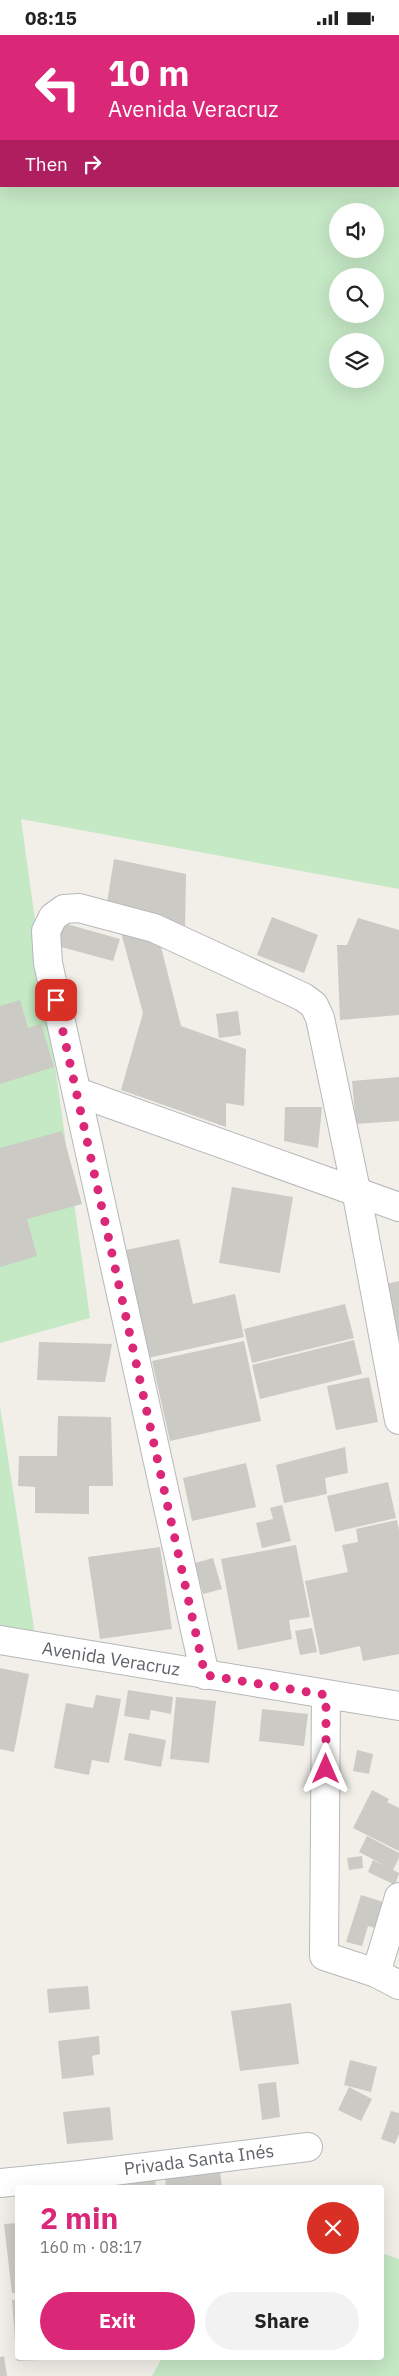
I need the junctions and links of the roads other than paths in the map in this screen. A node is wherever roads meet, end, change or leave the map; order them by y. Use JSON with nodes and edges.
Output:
{"nodes":[{"id":1,"x":77,"y":1091,"type":"junction"},
{"id":2,"x":356,"y":1190,"type":"junction"},
{"id":3,"x":399,"y":1207,"type":"edge"},
{"id":4,"x":399,"y":1421,"type":"edge"},
{"id":5,"x":0,"y":1640,"type":"edge"},
{"id":6,"x":205,"y":1675,"type":"junction"},
{"id":7,"x":326,"y":1695,"type":"junction"},
{"id":8,"x":399,"y":1706,"type":"edge"},
{"id":9,"x":399,"y":1897,"type":"edge"},
{"id":10,"x":387,"y":1979,"type":"edge"},
{"id":11,"x":308,"y":2147,"type":"dead end"},
{"id":12,"x":0,"y":2183,"type":"edge"}],
"edges":[{"from":1,"to":2,"type":"street"},
{"from":1,"to":2,"type":"street"},
{"from":1,"to":6,"type":"street"},
{"from":2,"to":3,"type":"street"},
{"from":2,"to":4,"type":"street"},
{"from":5,"to":6,"type":"street","name":"Avenida Veracruz"},
{"from":6,"to":7,"type":"street","name":"Avenida Veracruz"},
{"from":7,"to":8,"type":"street","name":"Avenida Veracruz"},
{"from":7,"to":10,"type":"street"},
{"from":9,"to":10,"type":"street"},
{"from":11,"to":12,"type":"street","name":"Privada Santa Inés"}]}
